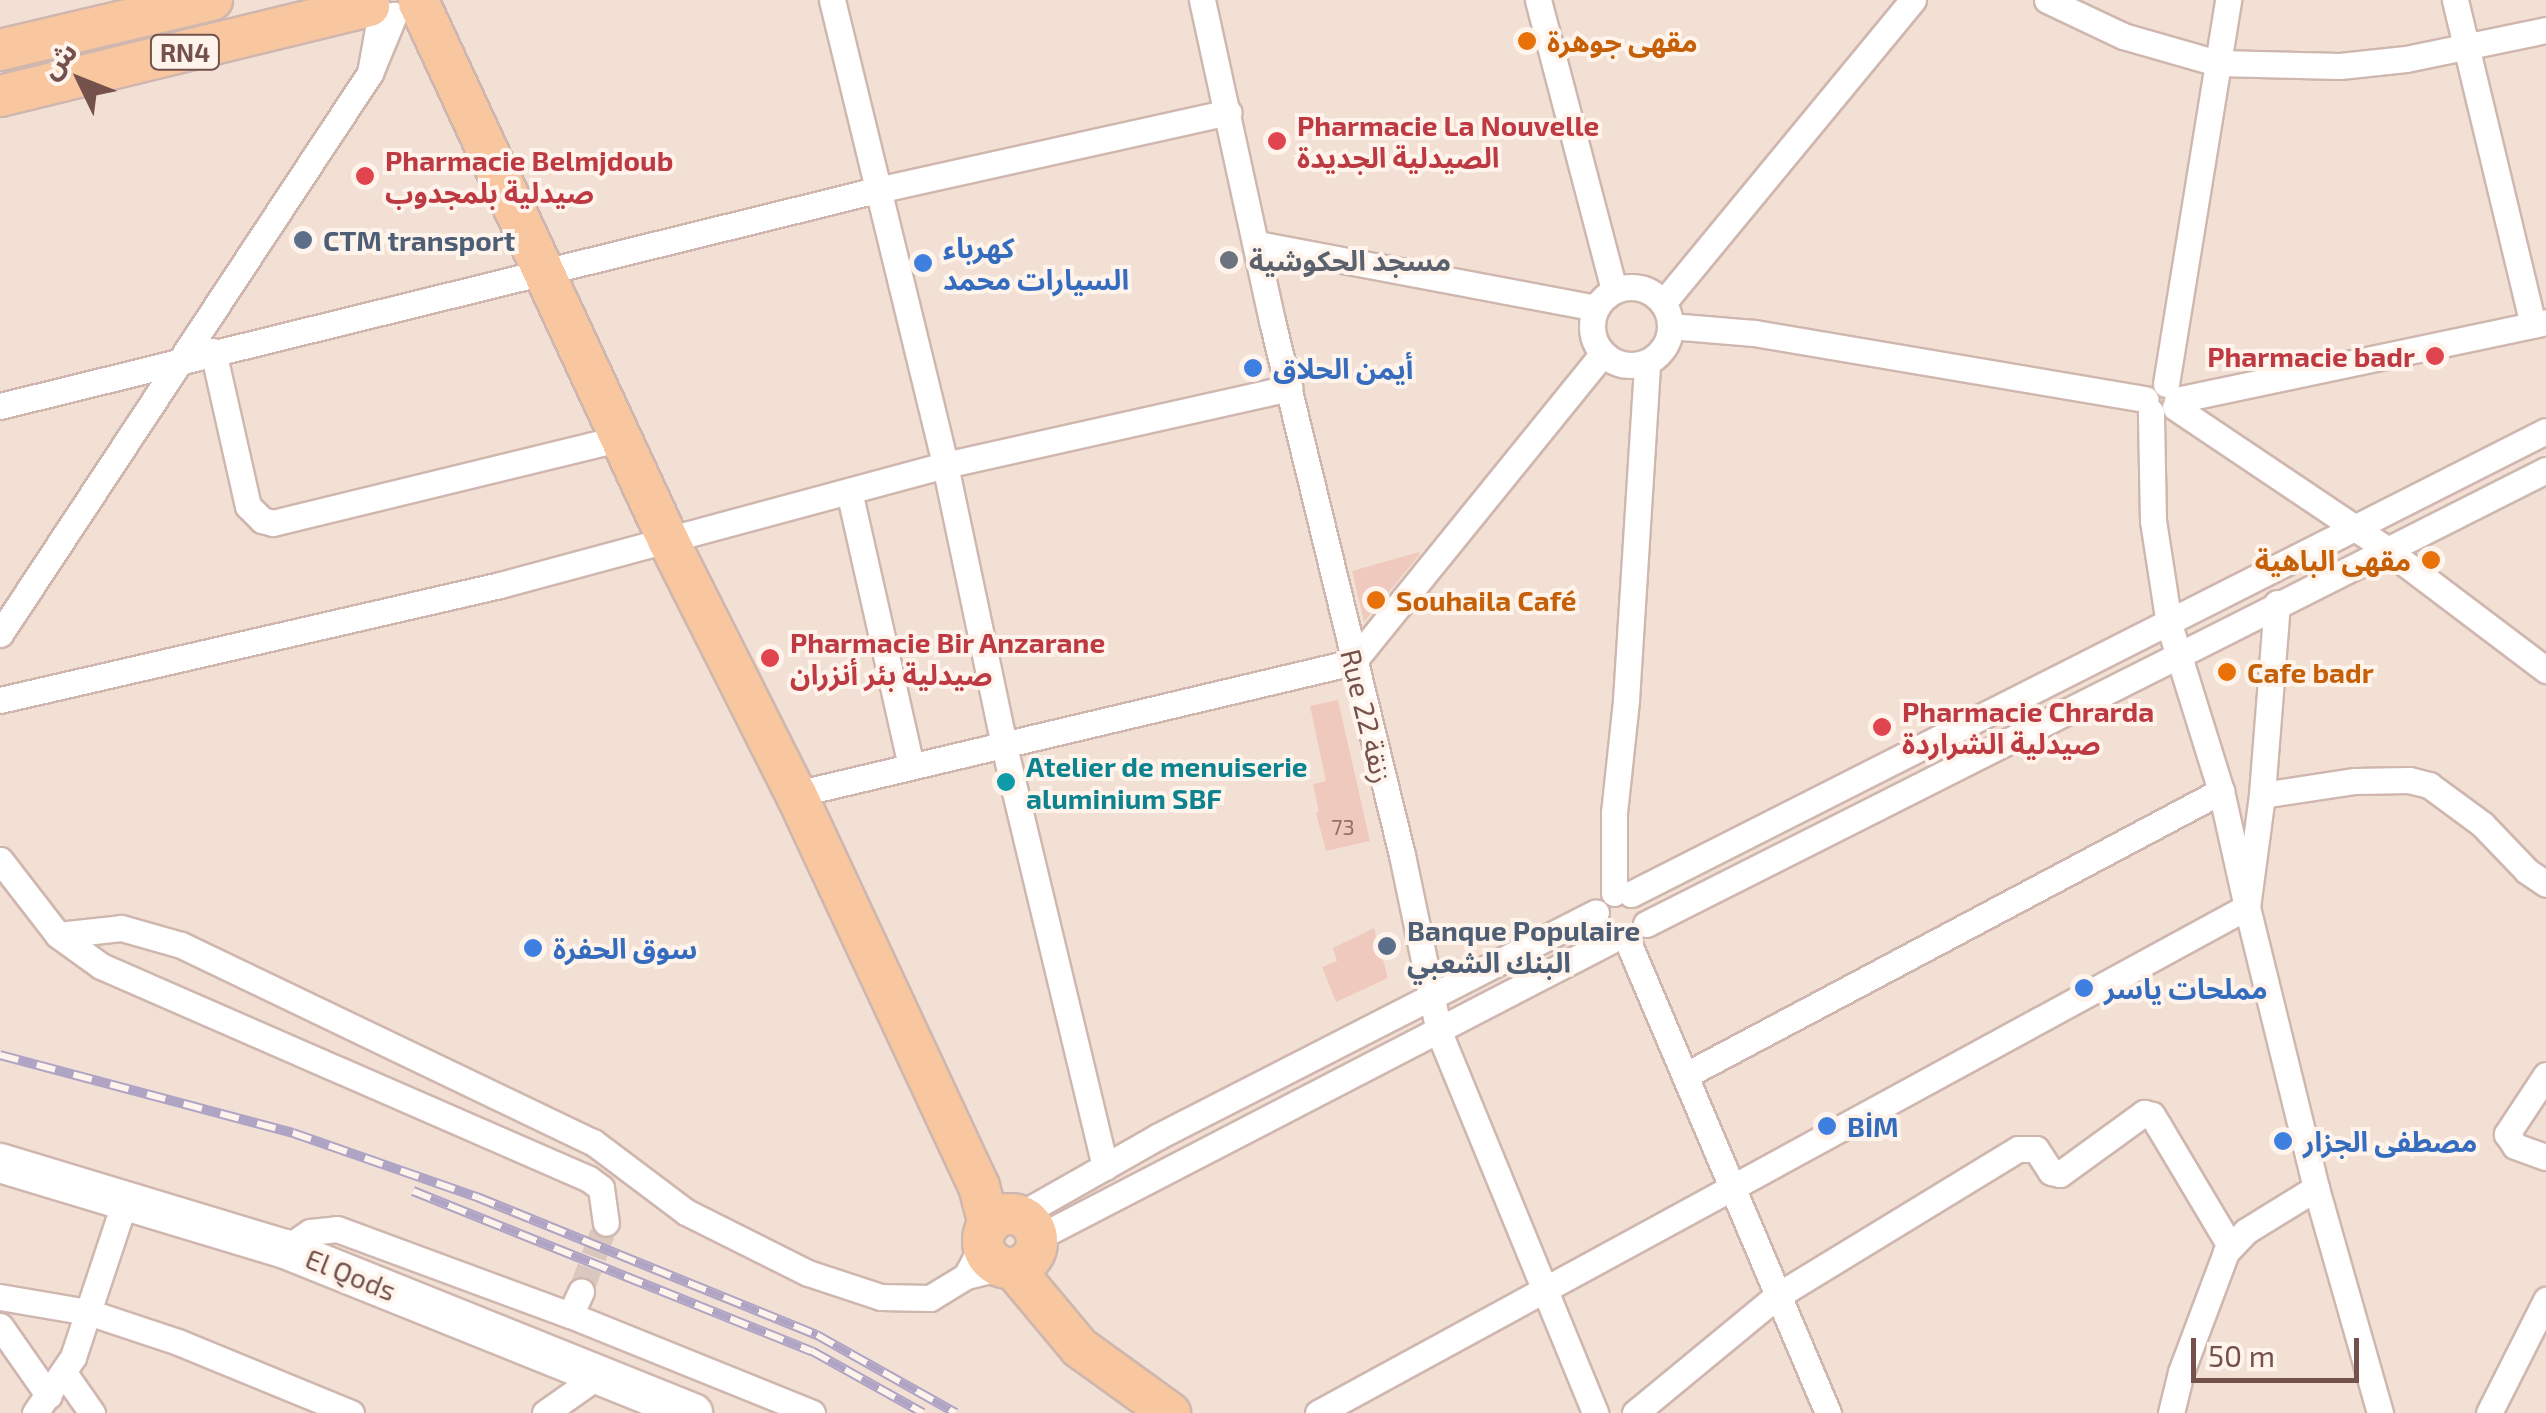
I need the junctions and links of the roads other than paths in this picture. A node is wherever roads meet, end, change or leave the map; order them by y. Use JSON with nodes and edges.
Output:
{"nodes":[{"id":1,"x":212,"y":0,"type":"edge"},
{"id":2,"x":832,"y":0,"type":"edge"},
{"id":3,"x":1202,"y":0,"type":"edge"},
{"id":4,"x":1538,"y":0,"type":"edge"},
{"id":5,"x":1912,"y":0,"type":"edge"},
{"id":6,"x":2047,"y":0,"type":"edge"},
{"id":7,"x":2228,"y":0,"type":"edge"},
{"id":8,"x":2455,"y":0,"type":"edge"},
{"id":9,"x":393,"y":7,"type":"edge"},
{"id":10,"x":2546,"y":30,"type":"edge"},
{"id":11,"x":2467,"y":48,"type":"junction"},
{"id":12,"x":0,"y":50,"type":"edge"},
{"id":13,"x":2217,"y":63,"type":"junction"},
{"id":14,"x":0,"y":96,"type":"edge"},
{"id":15,"x":1228,"y":112,"type":"junction"},
{"id":16,"x":877,"y":190,"type":"junction"},
{"id":17,"x":1258,"y":244,"type":"junction"},
{"id":18,"x":544,"y":274,"type":"junction"},
{"id":19,"x":1605,"y":300,"type":"junction"},
{"id":20,"x":1667,"y":314,"type":"junction"},
{"id":21,"x":2539,"y":323,"type":"edge"},
{"id":22,"x":213,"y":351,"type":"junction"},
{"id":23,"x":1604,"y":353,"type":"junction"},
{"id":24,"x":183,"y":358,"type":"junction"},
{"id":25,"x":1646,"y":362,"type":"junction"},
{"id":26,"x":1290,"y":388,"type":"junction"},
{"id":27,"x":1,"y":400,"type":"edge"},
{"id":28,"x":2163,"y":401,"type":"junction"},
{"id":29,"x":2546,"y":430,"type":"edge"},
{"id":30,"x":622,"y":438,"type":"junction"},
{"id":31,"x":945,"y":466,"type":"junction"},
{"id":32,"x":2546,"y":470,"type":"edge"},
{"id":33,"x":849,"y":491,"type":"junction"},
{"id":34,"x":2351,"y":528,"type":"junction"},
{"id":35,"x":668,"y":540,"type":"junction"},
{"id":36,"x":2386,"y":548,"type":"junction"},
{"id":37,"x":2276,"y":604,"type":"junction"},
{"id":38,"x":2169,"y":624,"type":"junction"},
{"id":39,"x":0,"y":634,"type":"edge"},
{"id":40,"x":2182,"y":654,"type":"junction"},
{"id":41,"x":1353,"y":662,"type":"junction"},
{"id":42,"x":2546,"y":670,"type":"edge"},
{"id":43,"x":0,"y":700,"type":"edge"},
{"id":44,"x":1004,"y":746,"type":"junction"},
{"id":45,"x":910,"y":766,"type":"junction"},
{"id":46,"x":2221,"y":791,"type":"junction"},
{"id":47,"x":796,"y":794,"type":"junction"},
{"id":48,"x":2262,"y":796,"type":"junction"},
{"id":49,"x":0,"y":860,"type":"edge"},
{"id":50,"x":2546,"y":884,"type":"edge"},
{"id":51,"x":1614,"y":900,"type":"junction"},
{"id":52,"x":2247,"y":907,"type":"junction"},
{"id":53,"x":58,"y":934,"type":"junction"},
{"id":54,"x":1628,"y":936,"type":"junction"},
{"id":55,"x":1432,"y":996,"type":"junction"},
{"id":56,"x":1439,"y":1032,"type":"junction"},
{"id":57,"x":1686,"y":1074,"type":"junction"},
{"id":58,"x":2546,"y":1075,"type":"edge"},
{"id":59,"x":2546,"y":1157,"type":"edge"},
{"id":60,"x":0,"y":1163,"type":"edge"},
{"id":61,"x":1105,"y":1167,"type":"junction"},
{"id":62,"x":1731,"y":1187,"type":"junction"},
{"id":63,"x":2316,"y":1188,"type":"junction"},
{"id":64,"x":124,"y":1204,"type":"junction"},
{"id":65,"x":606,"y":1222,"type":"tunnel mouth"},
{"id":66,"x":1005,"y":1245,"type":"junction"},
{"id":67,"x":2230,"y":1246,"type":"junction"},
{"id":68,"x":285,"y":1249,"type":"junction"},
{"id":69,"x":1541,"y":1288,"type":"junction"},
{"id":70,"x":580,"y":1290,"type":"tunnel mouth"},
{"id":71,"x":1777,"y":1296,"type":"junction"},
{"id":72,"x":0,"y":1297,"type":"edge"},
{"id":73,"x":2546,"y":1300,"type":"edge"},
{"id":74,"x":88,"y":1312,"type":"junction"},
{"id":75,"x":570,"y":1316,"type":"junction"},
{"id":76,"x":0,"y":1326,"type":"edge"},
{"id":77,"x":64,"y":1373,"type":"junction"},
{"id":78,"x":599,"y":1375,"type":"junction"},
{"id":79,"x":42,"y":1404,"type":"edge"},
{"id":80,"x":334,"y":1410,"type":"edge"},
{"id":81,"x":92,"y":1413,"type":"edge"},
{"id":82,"x":545,"y":1413,"type":"edge"},
{"id":83,"x":693,"y":1413,"type":"edge"},
{"id":84,"x":812,"y":1413,"type":"edge"},
{"id":85,"x":1170,"y":1413,"type":"edge"},
{"id":86,"x":1318,"y":1413,"type":"edge"},
{"id":87,"x":1595,"y":1413,"type":"edge"},
{"id":88,"x":1635,"y":1413,"type":"edge"},
{"id":89,"x":1828,"y":1413,"type":"edge"},
{"id":90,"x":2171,"y":1413,"type":"edge"},
{"id":91,"x":2380,"y":1413,"type":"edge"},
{"id":92,"x":2489,"y":1413,"type":"edge"}],
"edges":[{"from":1,"to":12,"type":"main road","number":"RN4"},
{"from":2,"to":16,"type":"street"},
{"from":3,"to":15,"type":"street","name":"Rue 22 زنقة"},
{"from":4,"to":19,"type":"street"},
{"from":5,"to":20,"type":"street"},
{"from":6,"to":13,"type":"street"},
{"from":7,"to":13,"type":"street"},
{"from":8,"to":11,"type":"street"},
{"from":9,"to":14,"type":"main road","number":"RN4"},
{"from":9,"to":18,"type":"main road"},
{"from":9,"to":24,"type":"street"},
{"from":10,"to":11,"type":"street"},
{"from":11,"to":13,"type":"street"},
{"from":11,"to":21,"type":"street"},
{"from":13,"to":28,"type":"street"},
{"from":15,"to":16,"type":"street"},
{"from":15,"to":17,"type":"street","name":"Rue 22 زنقة"},
{"from":16,"to":18,"type":"street"},
{"from":16,"to":31,"type":"street"},
{"from":17,"to":19,"type":"street"},
{"from":17,"to":26,"type":"street","name":"Rue 22 زنقة"},
{"from":18,"to":22,"type":"street"},
{"from":18,"to":30,"type":"main road"},
{"from":19,"to":20,"type":"street"},
{"from":19,"to":23,"type":"street"},
{"from":20,"to":25,"type":"street"},
{"from":20,"to":28,"type":"street"},
{"from":21,"to":28,"type":"street"},
{"from":22,"to":24,"type":"street"},
{"from":22,"to":30,"type":"street"},
{"from":23,"to":25,"type":"street"},
{"from":23,"to":41,"type":"street"},
{"from":24,"to":27,"type":"street"},
{"from":24,"to":39,"type":"street"},
{"from":25,"to":51,"type":"street"},
{"from":26,"to":31,"type":"street"},
{"from":26,"to":41,"type":"street","name":"Rue 22 زنقة"},
{"from":28,"to":34,"type":"street"},
{"from":28,"to":38,"type":"street"},
{"from":29,"to":34,"type":"street"},
{"from":30,"to":35,"type":"main road"},
{"from":31,"to":33,"type":"street"},
{"from":31,"to":44,"type":"street"},
{"from":32,"to":36,"type":"street"},
{"from":33,"to":35,"type":"street"},
{"from":33,"to":45,"type":"street"},
{"from":34,"to":36,"type":"street"},
{"from":34,"to":38,"type":"street"},
{"from":35,"to":43,"type":"street"},
{"from":35,"to":47,"type":"main road"},
{"from":36,"to":37,"type":"street"},
{"from":36,"to":42,"type":"street"},
{"from":37,"to":40,"type":"street"},
{"from":37,"to":48,"type":"street"},
{"from":38,"to":40,"type":"street"},
{"from":38,"to":51,"type":"street"},
{"from":40,"to":46,"type":"street"},
{"from":40,"to":54,"type":"street"},
{"from":41,"to":44,"type":"street"},
{"from":41,"to":55,"type":"street","name":"Rue 22 زنقة"},
{"from":44,"to":45,"type":"street"},
{"from":44,"to":61,"type":"street"},
{"from":45,"to":47,"type":"street"},
{"from":46,"to":52,"type":"street"},
{"from":46,"to":57,"type":"street"},
{"from":47,"to":66,"type":"main road"},
{"from":48,"to":50,"type":"street"},
{"from":48,"to":52,"type":"street"},
{"from":49,"to":53,"type":"street"},
{"from":51,"to":54,"type":"street"},
{"from":51,"to":54,"type":"street"},
{"from":51,"to":55,"type":"street"},
{"from":52,"to":62,"type":"street"},
{"from":52,"to":63,"type":"street"},
{"from":53,"to":65,"type":"street"},
{"from":53,"to":66,"type":"street"},
{"from":54,"to":56,"type":"street"},
{"from":54,"to":57,"type":"street"},
{"from":55,"to":56,"type":"street","name":"Rue 22 زنقة"},
{"from":55,"to":61,"type":"street"},
{"from":56,"to":66,"type":"street"},
{"from":56,"to":69,"type":"street","name":"Rue 22 زنقة"},
{"from":57,"to":62,"type":"street"},
{"from":58,"to":59,"type":"street"},
{"from":60,"to":64,"type":"street","name":"El Qods"},
{"from":61,"to":66,"type":"street"},
{"from":62,"to":69,"type":"street"},
{"from":62,"to":71,"type":"street"},
{"from":63,"to":67,"type":"street"},
{"from":63,"to":91,"type":"street"},
{"from":64,"to":68,"type":"street","name":"El Qods"},
{"from":64,"to":74,"type":"street"},
{"from":66,"to":85,"type":"main road"},
{"from":67,"to":71,"type":"street"},
{"from":67,"to":90,"type":"street"},
{"from":68,"to":75,"type":"street"},
{"from":68,"to":78,"type":"street","name":"El Qods"},
{"from":69,"to":86,"type":"street"},
{"from":69,"to":87,"type":"street","name":"Rue 22 زنقة"},
{"from":70,"to":75,"type":"street"},
{"from":71,"to":88,"type":"street"},
{"from":71,"to":89,"type":"street"},
{"from":72,"to":74,"type":"street"},
{"from":73,"to":92,"type":"street"},
{"from":74,"to":77,"type":"street"},
{"from":74,"to":80,"type":"street"},
{"from":75,"to":84,"type":"street"},
{"from":76,"to":79,"type":"street"},
{"from":77,"to":79,"type":"street"},
{"from":77,"to":81,"type":"street"},
{"from":78,"to":82,"type":"street"},
{"from":78,"to":83,"type":"street","name":"El Qods"}]}
